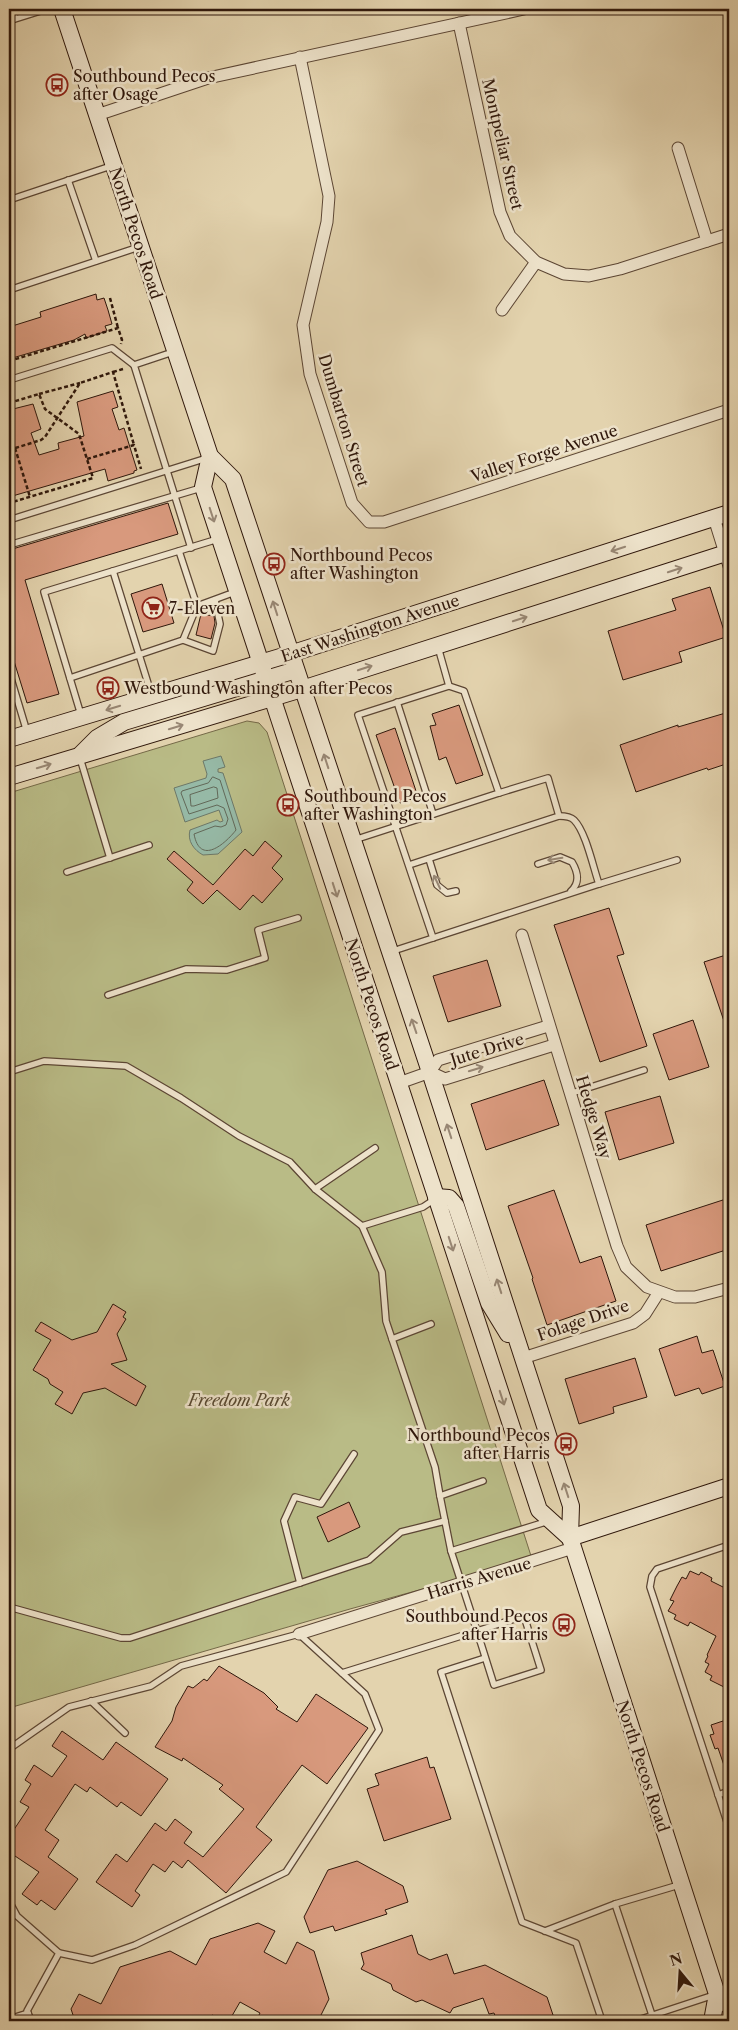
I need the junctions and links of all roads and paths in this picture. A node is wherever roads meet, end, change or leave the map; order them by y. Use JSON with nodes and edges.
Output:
{"nodes":[{"id":1,"x":12,"y":9,"type":"edge"},
{"id":2,"x":47,"y":9,"type":"edge"},
{"id":3,"x":62,"y":9,"type":"edge"},
{"id":4,"x":524,"y":9,"type":"edge"},
{"id":5,"x":15,"y":19,"type":"junction"},
{"id":6,"x":9,"y":21,"type":"edge"},
{"id":7,"x":459,"y":23,"type":"junction"},
{"id":8,"x":300,"y":57,"type":"junction"},
{"id":9,"x":97,"y":115,"type":"junction"},
{"id":10,"x":678,"y":148,"type":"dead end"},
{"id":11,"x":114,"y":165,"type":"junction"},
{"id":12,"x":68,"y":180,"type":"junction"},
{"id":13,"x":9,"y":200,"type":"edge"},
{"id":14,"x":729,"y":234,"type":"edge"},
{"id":15,"x":707,"y":241,"type":"junction"},
{"id":16,"x":141,"y":246,"type":"junction"},
{"id":17,"x":96,"y":261,"type":"junction"},
{"id":18,"x":536,"y":262,"type":"junction"},
{"id":19,"x":9,"y":290,"type":"edge"},
{"id":20,"x":110,"y":298,"type":"dead end"},
{"id":21,"x":502,"y":310,"type":"dead end"},
{"id":22,"x":118,"y":328,"type":"junction"},
{"id":23,"x":176,"y":351,"type":"junction"},
{"id":24,"x":118,"y":353,"type":"junction"},
{"id":25,"x":9,"y":361,"type":"edge"},
{"id":26,"x":134,"y":365,"type":"junction"},
{"id":27,"x":9,"y":380,"type":"edge"},
{"id":28,"x":80,"y":383,"type":"junction"},
{"id":29,"x":39,"y":394,"type":"junction"},
{"id":30,"x":9,"y":403,"type":"edge"},
{"id":31,"x":729,"y":410,"type":"edge"},
{"id":32,"x":58,"y":418,"type":"junction"},
{"id":33,"x":134,"y":445,"type":"junction"},
{"id":34,"x":15,"y":448,"type":"junction"},
{"id":35,"x":9,"y":450,"type":"edge"},
{"id":36,"x":210,"y":456,"type":"junction"},
{"id":37,"x":87,"y":459,"type":"junction"},
{"id":38,"x":166,"y":471,"type":"junction"},
{"id":39,"x":144,"y":478,"type":"junction"},
{"id":40,"x":203,"y":487,"type":"junction"},
{"id":41,"x":174,"y":495,"type":"junction"},
{"id":42,"x":30,"y":497,"type":"junction"},
{"id":43,"x":9,"y":504,"type":"edge"},
{"id":44,"x":722,"y":516,"type":"edge"},
{"id":45,"x":9,"y":520,"type":"edge"},
{"id":46,"x":369,"y":522,"type":"joint"},
{"id":47,"x":220,"y":539,"type":"junction"},
{"id":48,"x":9,"y":545,"type":"edge"},
{"id":49,"x":191,"y":548,"type":"junction"},
{"id":50,"x":179,"y":551,"type":"junction"},
{"id":51,"x":728,"y":557,"type":"edge"},
{"id":52,"x":113,"y":571,"type":"junction"},
{"id":53,"x":237,"y":592,"type":"junction"},
{"id":54,"x":215,"y":600,"type":"junction"},
{"id":55,"x":197,"y":606,"type":"junction"},
{"id":56,"x":183,"y":640,"type":"junction"},
{"id":57,"x":437,"y":645,"type":"junction"},
{"id":58,"x":290,"y":654,"type":"junction"},
{"id":59,"x":139,"y":655,"type":"junction"},
{"id":60,"x":260,"y":663,"type":"junction"},
{"id":61,"x":296,"y":670,"type":"junction"},
{"id":62,"x":9,"y":672,"type":"edge"},
{"id":63,"x":70,"y":678,"type":"junction"},
{"id":64,"x":266,"y":679,"type":"junction"},
{"id":65,"x":449,"y":686,"type":"junction"},
{"id":66,"x":302,"y":688,"type":"junction"},
{"id":67,"x":152,"y":696,"type":"junction"},
{"id":68,"x":272,"y":698,"type":"junction"},
{"id":69,"x":397,"y":702,"type":"junction"},
{"id":70,"x":81,"y":718,"type":"junction"},
{"id":71,"x":27,"y":734,"type":"junction"},
{"id":72,"x":9,"y":739,"type":"edge"},
{"id":73,"x":79,"y":756,"type":"junction"},
{"id":74,"x":9,"y":777,"type":"edge"},
{"id":75,"x":498,"y":793,"type":"junction"},
{"id":76,"x":433,"y":814,"type":"junction"},
{"id":77,"x":559,"y":816,"type":"junction"},
{"id":78,"x":395,"y":827,"type":"junction"},
{"id":79,"x":352,"y":841,"type":"junction"},
{"id":80,"x":149,"y":845,"type":"dead end"},
{"id":81,"x":110,"y":858,"type":"junction"},
{"id":82,"x":429,"y":859,"type":"junction"},
{"id":83,"x":677,"y":860,"type":"dead end"},
{"id":84,"x":538,"y":864,"type":"dead end"},
{"id":85,"x":409,"y":865,"type":"junction"},
{"id":86,"x":67,"y":872,"type":"dead end"},
{"id":87,"x":599,"y":884,"type":"junction"},
{"id":88,"x":456,"y":891,"type":"dead end"},
{"id":89,"x":570,"y":893,"type":"junction"},
{"id":90,"x":298,"y":918,"type":"dead end"},
{"id":91,"x":522,"y":935,"type":"dead end"},
{"id":92,"x":432,"y":938,"type":"junction"},
{"id":93,"x":389,"y":952,"type":"junction"},
{"id":94,"x":108,"y":995,"type":"dead end"},
{"id":95,"x":548,"y":1026,"type":"junction"},
{"id":96,"x":554,"y":1044,"type":"junction"},
{"id":97,"x":644,"y":1070,"type":"dead end"},
{"id":98,"x":9,"y":1072,"type":"edge"},
{"id":99,"x":430,"y":1072,"type":"junction"},
{"id":100,"x":399,"y":1083,"type":"junction"},
{"id":101,"x":570,"y":1094,"type":"junction"},
{"id":102,"x":375,"y":1148,"type":"dead end"},
{"id":103,"x":315,"y":1189,"type":"junction"},
{"id":104,"x":436,"y":1198,"type":"junction"},
{"id":105,"x":362,"y":1226,"type":"junction"},
{"id":106,"x":729,"y":1288,"type":"edge"},
{"id":107,"x":659,"y":1292,"type":"junction"},
{"id":108,"x":431,"y":1324,"type":"dead end"},
{"id":109,"x":392,"y":1338,"type":"junction"},
{"id":110,"x":523,"y":1358,"type":"junction"},
{"id":111,"x":354,"y":1454,"type":"dead end"},
{"id":112,"x":483,"y":1481,"type":"dead end"},
{"id":113,"x":729,"y":1486,"type":"edge"},
{"id":114,"x":440,"y":1496,"type":"junction"},
{"id":115,"x":550,"y":1521,"type":"junction"},
{"id":116,"x":445,"y":1522,"type":"junction"},
{"id":117,"x":572,"y":1543,"type":"junction"},
{"id":118,"x":729,"y":1546,"type":"edge"},
{"id":119,"x":451,"y":1551,"type":"junction"},
{"id":120,"x":300,"y":1583,"type":"junction"},
{"id":121,"x":461,"y":1583,"type":"junction"},
{"id":122,"x":9,"y":1607,"type":"edge"},
{"id":123,"x":477,"y":1631,"type":"junction"},
{"id":124,"x":299,"y":1634,"type":"junction"},
{"id":125,"x":485,"y":1658,"type":"junction"},
{"id":126,"x":342,"y":1673,"type":"junction"},
{"id":127,"x":91,"y":1701,"type":"junction"},
{"id":128,"x":125,"y":1733,"type":"dead end"},
{"id":129,"x":9,"y":1749,"type":"edge"},
{"id":130,"x":729,"y":1791,"type":"edge"},
{"id":131,"x":718,"y":1795,"type":"junction"},
{"id":132,"x":729,"y":1828,"type":"edge"},
{"id":133,"x":682,"y":1884,"type":"junction"},
{"id":134,"x":9,"y":1901,"type":"edge"},
{"id":135,"x":615,"y":1904,"type":"junction"},
{"id":136,"x":545,"y":1931,"type":"junction"},
{"id":137,"x":59,"y":1953,"type":"junction"},
{"id":138,"x":717,"y":1994,"type":"junction"},
{"id":139,"x":729,"y":2006,"type":"edge"},
{"id":140,"x":28,"y":2013,"type":"junction"},
{"id":141,"x":653,"y":2018,"type":"edge"},
{"id":142,"x":9,"y":2019,"type":"edge"},
{"id":143,"x":31,"y":2021,"type":"edge"},
{"id":144,"x":602,"y":2021,"type":"edge"},
{"id":145,"x":635,"y":2021,"type":"edge"},
{"id":146,"x":712,"y":2021,"type":"edge"}],
"edges":[{"from":1,"to":5,"type":"lane"},
{"from":2,"to":5,"type":"lane"},
{"from":3,"to":9,"type":"main road","name":"North Pecos Road"},
{"from":4,"to":7,"type":"street"},
{"from":5,"to":6,"type":"lane"},
{"from":7,"to":8,"type":"street"},
{"from":7,"to":18,"type":"street","name":"Montpeliar Street"},
{"from":8,"to":9,"type":"street"},
{"from":8,"to":46,"type":"street","name":"Dumbarton Street"},
{"from":9,"to":11,"type":"main road","name":"North Pecos Road"},
{"from":10,"to":15,"type":"street"},
{"from":11,"to":12,"type":"lane"},
{"from":11,"to":16,"type":"main road","name":"North Pecos Road"},
{"from":12,"to":13,"type":"lane"},
{"from":12,"to":17,"type":"lane"},
{"from":14,"to":15,"type":"street"},
{"from":15,"to":18,"type":"street"},
{"from":16,"to":17,"type":"lane"},
{"from":16,"to":23,"type":"main road","name":"North Pecos Road"},
{"from":17,"to":19,"type":"lane"},
{"from":18,"to":21,"type":"street"},
{"from":20,"to":22,"type":"path"},
{"from":22,"to":24,"type":"path"},
{"from":22,"to":25,"type":"path"},
{"from":23,"to":26,"type":"lane"},
{"from":23,"to":36,"type":"main road","name":"North Pecos Road"},
{"from":24,"to":26,"type":"lane"},
{"from":24,"to":27,"type":"lane"},
{"from":26,"to":38,"type":"lane"},
{"from":28,"to":29,"type":"path"},
{"from":28,"to":32,"type":"path"},
{"from":28,"to":33,"type":"path"},
{"from":29,"to":30,"type":"path"},
{"from":29,"to":32,"type":"path"},
{"from":31,"to":46,"type":"street","name":"Valley Forge Avenue"},
{"from":32,"to":34,"type":"path"},
{"from":32,"to":37,"type":"path"},
{"from":33,"to":37,"type":"path"},
{"from":33,"to":39,"type":"path"},
{"from":34,"to":35,"type":"path"},
{"from":34,"to":42,"type":"path"},
{"from":36,"to":38,"type":"lane"},
{"from":36,"to":40,"type":"main road"},
{"from":58,"to":36,"type":"main road","name":"North Pecos Road","one_way":true},
{"from":37,"to":42,"type":"path"},
{"from":38,"to":39,"type":"lane"},
{"from":38,"to":41,"type":"lane"},
{"from":39,"to":45,"type":"lane"},
{"from":40,"to":41,"type":"lane"},
{"from":40,"to":47,"type":"main road","name":"North Pecos Road","one_way":true},
{"from":41,"to":48,"type":"lane"},
{"from":41,"to":49,"type":"lane"},
{"from":42,"to":43,"type":"path"},
{"from":44,"to":51,"type":"street"},
{"from":44,"to":58,"type":"main road","name":"East Washington Avenue","one_way":true},
{"from":47,"to":49,"type":"lane"},
{"from":47,"to":53,"type":"main road","name":"North Pecos Road"},
{"from":49,"to":50,"type":"lane"},
{"from":50,"to":52,"type":"lane"},
{"from":50,"to":55,"type":"lane"},
{"from":57,"to":51,"type":"main road","one_way":true},
{"from":52,"to":59,"type":"lane"},
{"from":52,"to":63,"type":"lane"},
{"from":53,"to":54,"type":"lane"},
{"from":53,"to":60,"type":"main road","name":"North Pecos Road"},
{"from":54,"to":55,"type":"lane"},
{"from":54,"to":56,"type":"lane"},
{"from":55,"to":56,"type":"lane"},
{"from":56,"to":59,"type":"lane"},
{"from":57,"to":65,"type":"lane"},
{"from":66,"to":57,"type":"main road","one_way":true},
{"from":58,"to":60,"type":"main road","name":"East Washington Avenue"},
{"from":58,"to":61,"type":"main road","name":"North Pecos Road"},
{"from":59,"to":63,"type":"lane"},
{"from":59,"to":67,"type":"lane"},
{"from":60,"to":64,"type":"main road","name":"North Pecos Road"},
{"from":60,"to":67,"type":"main road","name":"East Washington Avenue"},
{"from":61,"to":64,"type":"main road"},
{"from":61,"to":66,"type":"main road","name":"North Pecos Road"},
{"from":62,"to":71,"type":"lane"},
{"from":63,"to":70,"type":"lane"},
{"from":64,"to":68,"type":"main road","name":"North Pecos Road"},
{"from":64,"to":73,"type":"main road"},
{"from":65,"to":69,"type":"lane"},
{"from":65,"to":75,"type":"lane"},
{"from":66,"to":68,"type":"main road"},
{"from":79,"to":66,"type":"main road","name":"North Pecos Road","one_way":true},
{"from":67,"to":70,"type":"main road","name":"East Washington Avenue","one_way":true},
{"from":73,"to":68,"type":"main road","one_way":true},
{"from":68,"to":100,"type":"main road","name":"North Pecos Road","one_way":true},
{"from":69,"to":76,"type":"lane"},
{"from":69,"to":78,"type":"lane"},
{"from":70,"to":71,"type":"main road","name":"East Washington Avenue"},
{"from":71,"to":72,"type":"main road","name":"East Washington Avenue"},
{"from":74,"to":73,"type":"main road","one_way":true},
{"from":73,"to":81,"type":"lane"},
{"from":75,"to":76,"type":"lane"},
{"from":75,"to":77,"type":"lane"},
{"from":76,"to":78,"type":"lane"},
{"from":77,"to":82,"type":"lane"},
{"from":77,"to":87,"type":"lane"},
{"from":78,"to":79,"type":"lane"},
{"from":78,"to":85,"type":"lane"},
{"from":79,"to":93,"type":"main road","name":"North Pecos Road"},
{"from":80,"to":81,"type":"lane"},
{"from":81,"to":86,"type":"lane"},
{"from":82,"to":85,"type":"lane"},
{"from":88,"to":82,"type":"lane","one_way":true},
{"from":83,"to":87,"type":"lane"},
{"from":89,"to":84,"type":"lane","one_way":true},
{"from":85,"to":92,"type":"lane"},
{"from":87,"to":89,"type":"lane"},
{"from":89,"to":92,"type":"lane"},
{"from":90,"to":94,"type":"lane"},
{"from":91,"to":95,"type":"street","name":"Hedge Way"},
{"from":92,"to":93,"type":"lane"},
{"from":99,"to":93,"type":"main road","name":"North Pecos Road","one_way":true},
{"from":95,"to":96,"type":"street","name":"Hedge Way"},
{"from":95,"to":99,"type":"street","name":"Jute Drive"},
{"from":99,"to":96,"type":"street","name":"Jute Drive","one_way":true},
{"from":96,"to":101,"type":"street","name":"Hedge Way"},
{"from":97,"to":101,"type":"lane"},
{"from":98,"to":103,"type":"lane"},
{"from":99,"to":100,"type":"street","name":"Jute Drive"},
{"from":110,"to":99,"type":"main road","name":"North Pecos Road","one_way":true},
{"from":100,"to":104,"type":"main road","name":"North Pecos Road"},
{"from":101,"to":107,"type":"street","name":"Hedge Way"},
{"from":102,"to":103,"type":"lane"},
{"from":103,"to":105,"type":"lane"},
{"from":104,"to":105,"type":"lane"},
{"from":104,"to":110,"type":"main road"},
{"from":104,"to":115,"type":"main road","name":"North Pecos Road","one_way":true},
{"from":105,"to":109,"type":"lane"},
{"from":106,"to":107,"type":"street"},
{"from":107,"to":110,"type":"street","name":"Folage Drive"},
{"from":108,"to":109,"type":"lane"},
{"from":109,"to":114,"type":"lane"},
{"from":117,"to":110,"type":"main road","name":"North Pecos Road","one_way":true},
{"from":111,"to":120,"type":"lane"},
{"from":112,"to":114,"type":"lane"},
{"from":113,"to":117,"type":"main road","name":"Harris Avenue"},
{"from":114,"to":116,"type":"lane"},
{"from":115,"to":117,"type":"main road","name":"North Pecos Road"},
{"from":115,"to":119,"type":"lane"},
{"from":116,"to":119,"type":"lane"},
{"from":116,"to":120,"type":"lane"},
{"from":117,"to":121,"type":"street","name":"Harris Avenue"},
{"from":117,"to":133,"type":"main road","name":"North Pecos Road"},
{"from":118,"to":131,"type":"lane"},
{"from":119,"to":121,"type":"lane"},
{"from":120,"to":122,"type":"lane"},
{"from":121,"to":123,"type":"lane"},
{"from":121,"to":124,"type":"street","name":"Harris Avenue"},
{"from":123,"to":125,"type":"lane"},
{"from":123,"to":125,"type":"lane"},
{"from":123,"to":126,"type":"lane"},
{"from":124,"to":126,"type":"lane"},
{"from":124,"to":127,"type":"lane"},
{"from":125,"to":136,"type":"lane"},
{"from":126,"to":137,"type":"lane"},
{"from":127,"to":128,"type":"lane"},
{"from":127,"to":129,"type":"lane"},
{"from":130,"to":131,"type":"lane"},
{"from":131,"to":132,"type":"lane"},
{"from":133,"to":135,"type":"lane"},
{"from":133,"to":138,"type":"main road","name":"North Pecos Road"},
{"from":134,"to":137,"type":"lane"},
{"from":135,"to":136,"type":"lane"},
{"from":135,"to":141,"type":"lane"},
{"from":136,"to":144,"type":"lane"},
{"from":137,"to":140,"type":"lane"},
{"from":138,"to":139,"type":"main road","name":"North Pecos Road"},
{"from":138,"to":141,"type":"lane"},
{"from":138,"to":146,"type":"main road","name":"North Pecos Road"},
{"from":140,"to":142,"type":"lane"},
{"from":140,"to":143,"type":"lane"},
{"from":141,"to":145,"type":"lane"}]}
